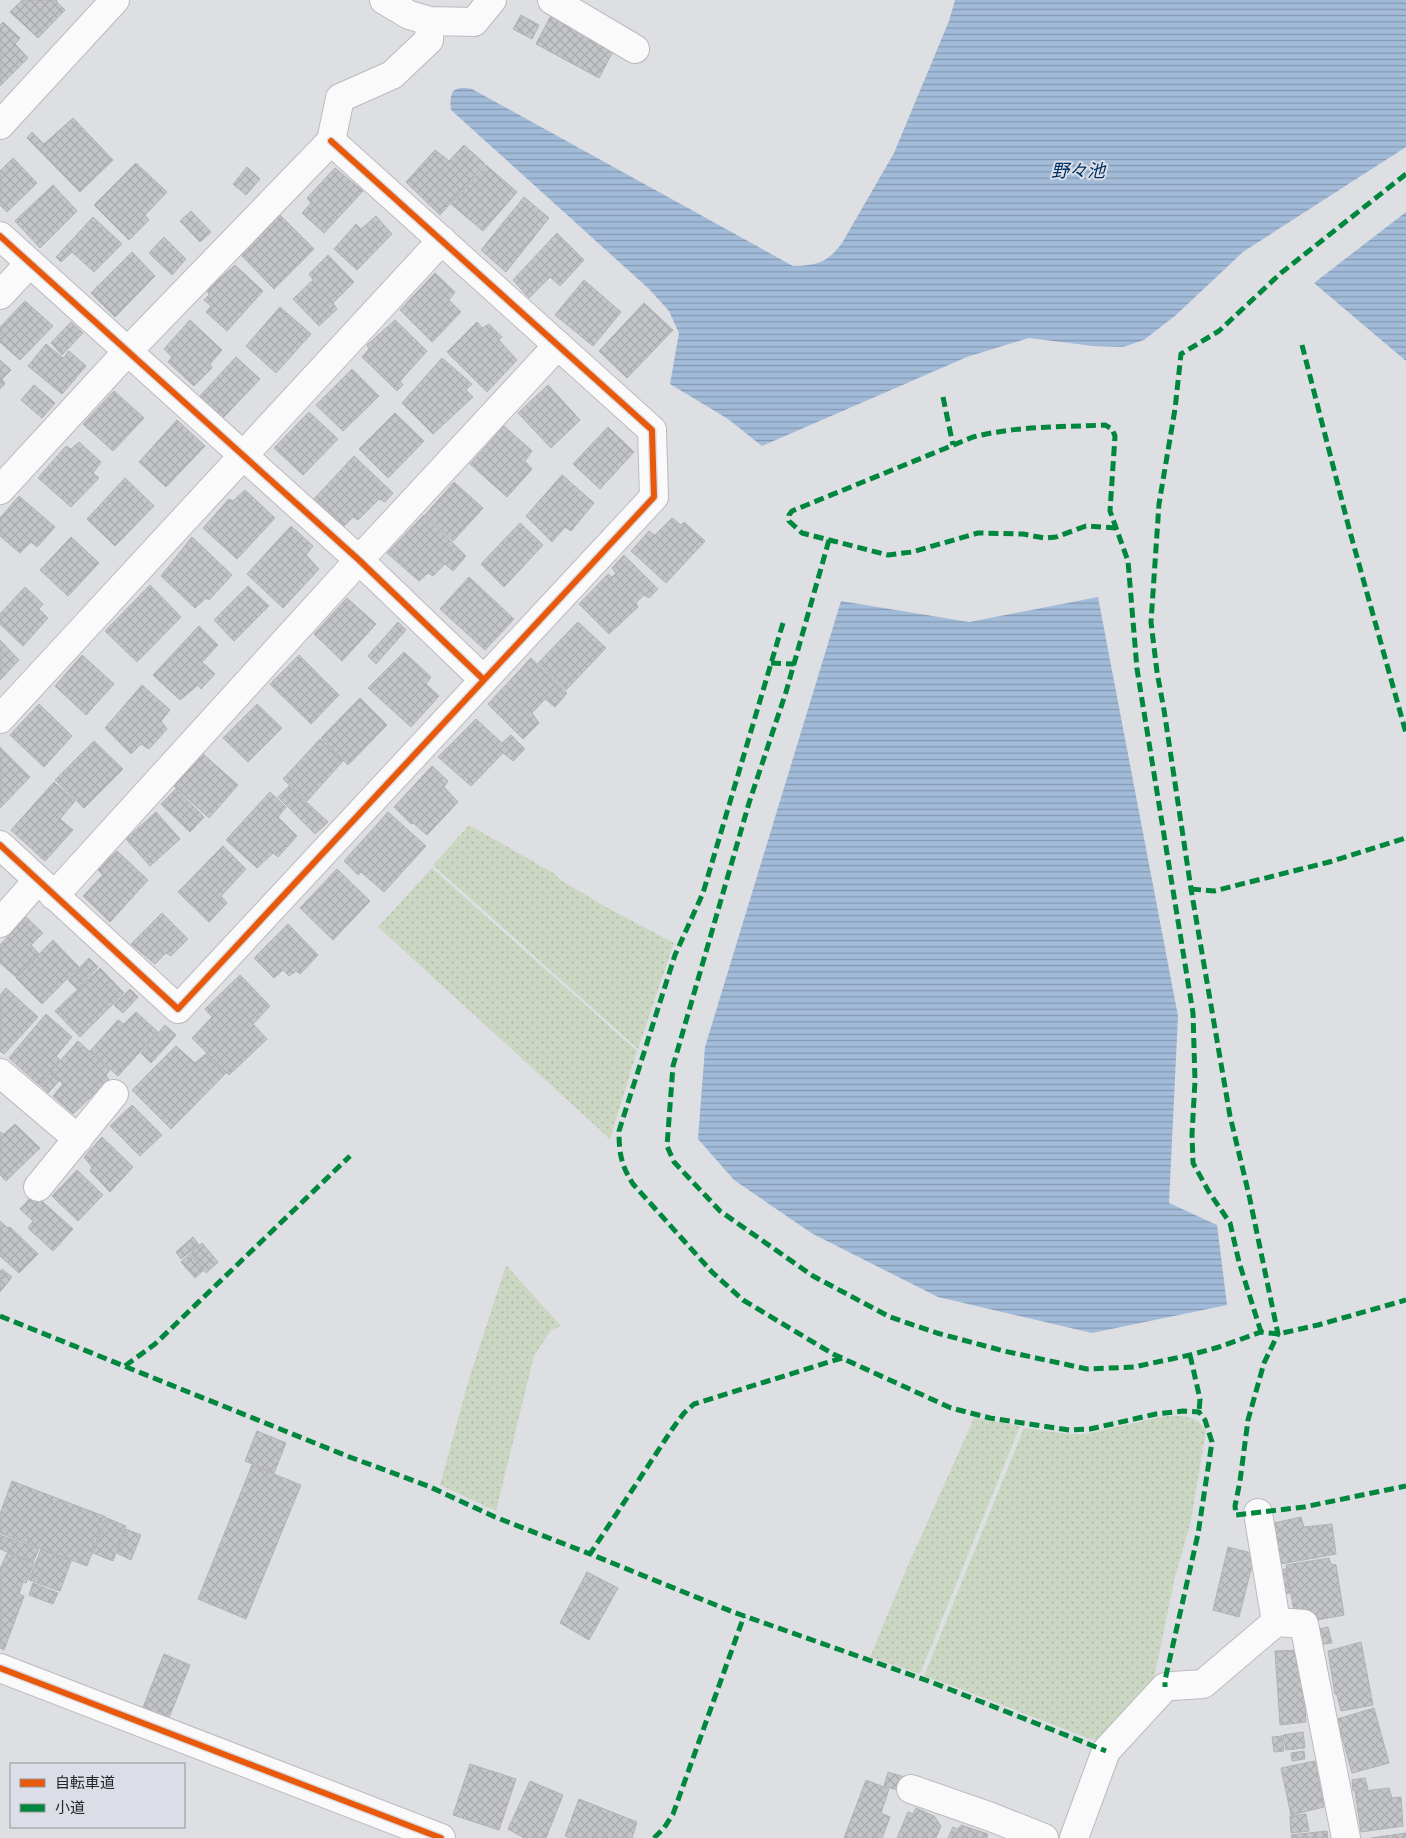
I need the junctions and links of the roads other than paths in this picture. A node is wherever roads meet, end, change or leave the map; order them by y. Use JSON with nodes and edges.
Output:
{"nodes":[{"id":1,"x":115,"y":0,"type":"edge"},
{"id":2,"x":384,"y":0,"type":"edge"},
{"id":3,"x":492,"y":0,"type":"edge"},
{"id":4,"x":552,"y":0,"type":"edge"},
{"id":5,"x":430,"y":22,"type":"junction"},
{"id":6,"x":635,"y":50,"type":"dead end"},
{"id":7,"x":0,"y":126,"type":"edge"},
{"id":8,"x":331,"y":141,"type":"junction"},
{"id":9,"x":0,"y":236,"type":"edge"},
{"id":10,"x":442,"y":240,"type":"junction"},
{"id":11,"x":30,"y":263,"type":"junction"},
{"id":12,"x":0,"y":295,"type":"edge"},
{"id":13,"x":558,"y":345,"type":"junction"},
{"id":14,"x":127,"y":352,"type":"junction"},
{"id":15,"x":244,"y":455,"type":"junction"},
{"id":16,"x":0,"y":490,"type":"edge"},
{"id":17,"x":359,"y":560,"type":"junction"},
{"id":18,"x":484,"y":680,"type":"junction"},
{"id":19,"x":0,"y":719,"type":"edge"},
{"id":20,"x":0,"y":845,"type":"edge"},
{"id":21,"x":46,"y":888,"type":"junction"},
{"id":22,"x":0,"y":923,"type":"edge"},
{"id":23,"x":0,"y":1073,"type":"edge"},
{"id":24,"x":114,"y":1094,"type":"dead end"},
{"id":25,"x":78,"y":1139,"type":"junction"},
{"id":26,"x":38,"y":1187,"type":"dead end"},
{"id":27,"x":1258,"y":1513,"type":"dead end"},
{"id":28,"x":1276,"y":1622,"type":"junction"},
{"id":29,"x":0,"y":1668,"type":"edge"},
{"id":30,"x":911,"y":1789,"type":"dead end"},
{"id":31,"x":441,"y":1838,"type":"edge"},
{"id":32,"x":1044,"y":1838,"type":"edge"},
{"id":33,"x":1074,"y":1838,"type":"edge"},
{"id":34,"x":1346,"y":1838,"type":"edge"}],
"edges":[{"from":1,"to":7,"type":"street"},
{"from":2,"to":5,"type":"street"},
{"from":3,"to":5,"type":"street"},
{"from":4,"to":6,"type":"street"},
{"from":5,"to":8,"type":"street"},
{"from":8,"to":10,"type":"street"},
{"from":8,"to":14,"type":"street"},
{"from":9,"to":11,"type":"street"},
{"from":10,"to":13,"type":"street"},
{"from":10,"to":15,"type":"street"},
{"from":11,"to":12,"type":"street"},
{"from":11,"to":14,"type":"street"},
{"from":13,"to":17,"type":"street"},
{"from":13,"to":18,"type":"street"},
{"from":14,"to":15,"type":"street"},
{"from":14,"to":16,"type":"street"},
{"from":15,"to":17,"type":"street"},
{"from":15,"to":19,"type":"street"},
{"from":17,"to":18,"type":"street"},
{"from":17,"to":21,"type":"street"},
{"from":18,"to":21,"type":"street"},
{"from":20,"to":21,"type":"street"},
{"from":21,"to":22,"type":"street"},
{"from":23,"to":25,"type":"street"},
{"from":24,"to":25,"type":"street"},
{"from":25,"to":26,"type":"street"},
{"from":27,"to":28,"type":"street"},
{"from":28,"to":33,"type":"street"},
{"from":28,"to":34,"type":"street"},
{"from":29,"to":31,"type":"street"},
{"from":30,"to":32,"type":"street"}]}
